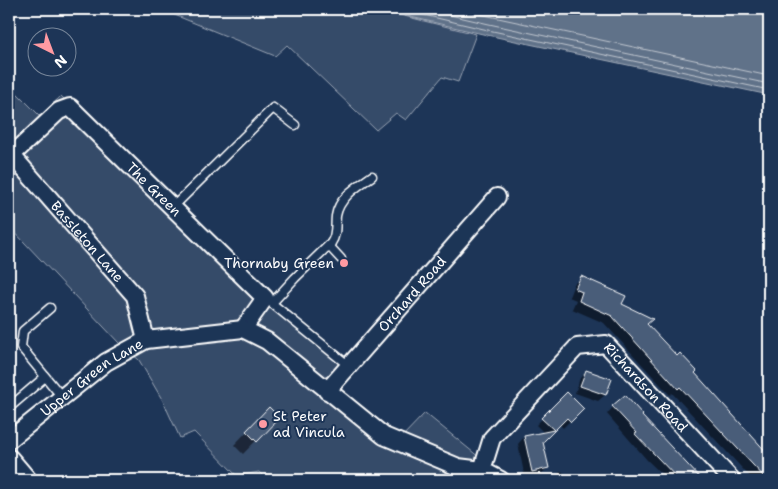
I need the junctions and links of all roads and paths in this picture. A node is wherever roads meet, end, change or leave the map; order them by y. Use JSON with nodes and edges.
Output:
{"nodes":[{"id":1,"x":294,"y":125,"type":"dead end"},
{"id":2,"x":10,"y":154,"type":"edge"},
{"id":3,"x":372,"y":176,"type":"dead end"},
{"id":4,"x":497,"y":197,"type":"dead end"},
{"id":5,"x":173,"y":207,"type":"junction"},
{"id":6,"x":328,"y":246,"type":"junction"},
{"id":7,"x":341,"y":259,"type":"dead end"},
{"id":8,"x":268,"y":300,"type":"junction"},
{"id":9,"x":50,"y":308,"type":"dead end"},
{"id":10,"x":243,"y":329,"type":"junction"},
{"id":11,"x":146,"y":340,"type":"junction"},
{"id":12,"x":349,"y":366,"type":"junction"},
{"id":13,"x":45,"y":377,"type":"junction"},
{"id":14,"x":328,"y":391,"type":"junction"},
{"id":15,"x":62,"y":397,"type":"junction"},
{"id":16,"x":9,"y":405,"type":"edge"},
{"id":17,"x":9,"y":440,"type":"edge"},
{"id":18,"x":9,"y":460,"type":"edge"},
{"id":19,"x":482,"y":470,"type":"junction"},
{"id":20,"x":26,"y":480,"type":"edge"},
{"id":21,"x":500,"y":480,"type":"edge"},
{"id":22,"x":732,"y":480,"type":"edge"}],
"edges":[{"from":1,"to":5,"type":"lane"},
{"from":2,"to":5,"type":"street","name":"The Green"},
{"from":2,"to":11,"type":"street","name":"Bassleton Lane"},
{"from":3,"to":6,"type":"lane"},
{"from":4,"to":12,"type":"street","name":"Orchard Road"},
{"from":5,"to":8,"type":"street","name":"The Green"},
{"from":6,"to":7,"type":"lane"},
{"from":6,"to":8,"type":"lane"},
{"from":8,"to":10,"type":"street"},
{"from":8,"to":12,"type":"lane"},
{"from":9,"to":13,"type":"lane"},
{"from":10,"to":11,"type":"street","name":"Upper Green Lane"},
{"from":10,"to":14,"type":"street"},
{"from":11,"to":15,"type":"street","name":"Upper Green Lane"},
{"from":12,"to":14,"type":"street","name":"Orchard Road"},
{"from":13,"to":15,"type":"lane"},
{"from":13,"to":16,"type":"lane"},
{"from":14,"to":19,"type":"street"},
{"from":15,"to":17,"type":"street","name":"Upper Green Lane"},
{"from":18,"to":20,"type":"street"},
{"from":19,"to":21,"type":"street"},
{"from":19,"to":22,"type":"street","name":"Richardson Road"}]}
